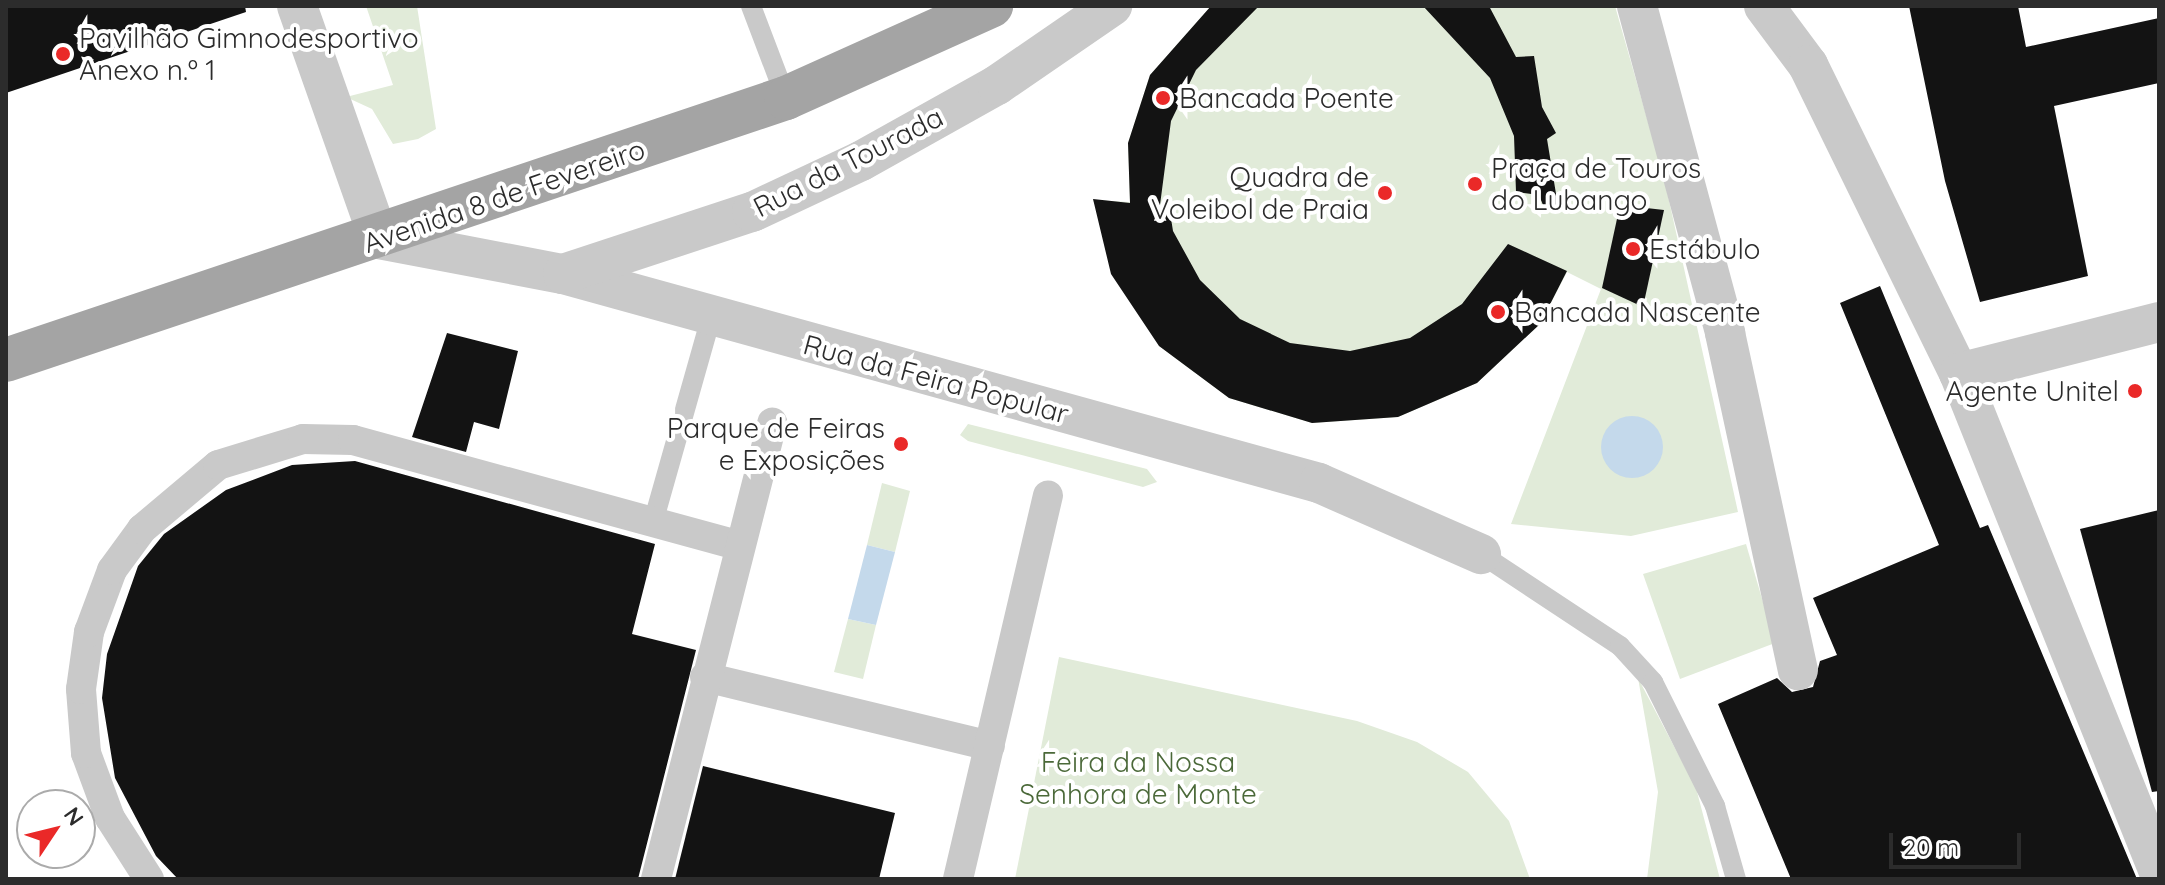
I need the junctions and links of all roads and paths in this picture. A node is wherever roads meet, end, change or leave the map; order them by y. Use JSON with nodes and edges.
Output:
{"nodes":[{"id":1,"x":297,"y":6,"type":"edge"},
{"id":2,"x":751,"y":6,"type":"edge"},
{"id":3,"x":991,"y":6,"type":"edge"},
{"id":4,"x":1112,"y":6,"type":"edge"},
{"id":5,"x":1637,"y":6,"type":"edge"},
{"id":6,"x":1764,"y":6,"type":"edge"},
{"id":7,"x":786,"y":98,"type":"junction"},
{"id":8,"x":379,"y":239,"type":"junction"},
{"id":9,"x":563,"y":274,"type":"junction"},
{"id":10,"x":711,"y":318,"type":"junction"},
{"id":11,"x":2159,"y":322,"type":"edge"},
{"id":12,"x":6,"y":360,"type":"edge"},
{"id":13,"x":1959,"y":373,"type":"junction"},
{"id":14,"x":772,"y":423,"type":"dead end"},
{"id":15,"x":1048,"y":495,"type":"dead end"},
{"id":16,"x":654,"y":519,"type":"junction"},
{"id":17,"x":740,"y":546,"type":"junction"},
{"id":18,"x":1481,"y":554,"type":"joint"},
{"id":19,"x":1798,"y":670,"type":"dead end"},
{"id":20,"x":705,"y":677,"type":"junction"},
{"id":21,"x":990,"y":746,"type":"junction"},
{"id":22,"x":2146,"y":808,"type":"edge"},
{"id":23,"x":2159,"y":872,"type":"edge"},
{"id":24,"x":149,"y":879,"type":"edge"},
{"id":25,"x":656,"y":879,"type":"edge"},
{"id":26,"x":958,"y":879,"type":"edge"},
{"id":27,"x":1736,"y":879,"type":"edge"}],
"edges":[{"from":1,"to":8,"type":"street"},
{"from":2,"to":7,"type":"lane"},
{"from":3,"to":7,"type":"main road","name":"Avenida 8 de Fevereiro"},
{"from":4,"to":9,"type":"street","name":"Rua da Tourada"},
{"from":5,"to":19,"type":"street"},
{"from":6,"to":13,"type":"street"},
{"from":7,"to":8,"type":"main road","name":"Avenida 8 de Fevereiro"},
{"from":8,"to":9,"type":"street","name":"Rua da Feira Popular"},
{"from":8,"to":12,"type":"main road","name":"Avenida 8 de Fevereiro"},
{"from":9,"to":10,"type":"street","name":"Rua da Feira Popular"},
{"from":10,"to":16,"type":"lane"},
{"from":10,"to":18,"type":"street","name":"Rua da Feira Popular"},
{"from":11,"to":13,"type":"street"},
{"from":13,"to":22,"type":"street"},
{"from":14,"to":17,"type":"street"},
{"from":15,"to":21,"type":"street"},
{"from":16,"to":17,"type":"street"},
{"from":16,"to":24,"type":"street"},
{"from":17,"to":20,"type":"street"},
{"from":18,"to":27,"type":"lane"},
{"from":20,"to":21,"type":"street"},
{"from":20,"to":25,"type":"street"},
{"from":21,"to":26,"type":"street"},
{"from":22,"to":23,"type":"street"}]}
